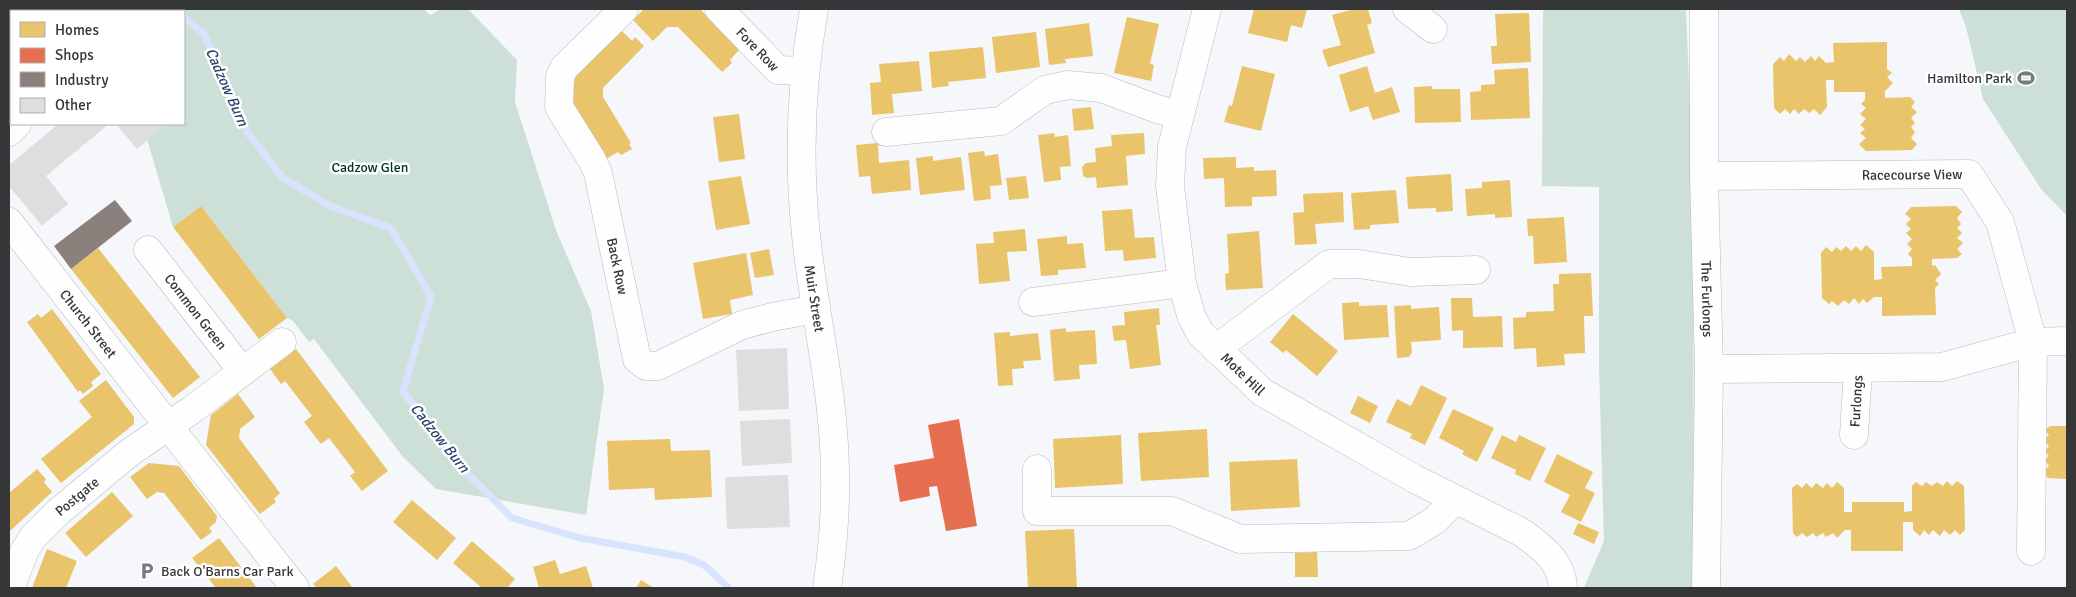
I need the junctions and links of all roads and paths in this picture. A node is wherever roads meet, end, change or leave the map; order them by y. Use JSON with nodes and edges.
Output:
{"nodes":[{"id":1,"x":719,"y":9,"type":"edge"},
{"id":2,"x":814,"y":9,"type":"edge"},
{"id":3,"x":1207,"y":9,"type":"edge"},
{"id":4,"x":1408,"y":9,"type":"edge"},
{"id":5,"x":1704,"y":9,"type":"edge"},
{"id":6,"x":621,"y":12,"type":"edge"},
{"id":7,"x":1433,"y":30,"type":"dead end"},
{"id":8,"x":805,"y":71,"type":"junction"},
{"id":9,"x":1180,"y":115,"type":"junction"},
{"id":10,"x":886,"y":132,"type":"dead end"},
{"id":11,"x":1704,"y":176,"type":"junction"},
{"id":12,"x":9,"y":222,"type":"edge"},
{"id":13,"x":148,"y":250,"type":"dead end"},
{"id":14,"x":1476,"y":270,"type":"dead end"},
{"id":15,"x":1182,"y":283,"type":"junction"},
{"id":16,"x":1033,"y":302,"type":"dead end"},
{"id":17,"x":816,"y":309,"type":"junction"},
{"id":18,"x":2067,"y":341,"type":"edge"},
{"id":19,"x":282,"y":342,"type":"dead end"},
{"id":20,"x":2033,"y":342,"type":"junction"},
{"id":21,"x":1216,"y":349,"type":"junction"},
{"id":22,"x":1858,"y":368,"type":"junction"},
{"id":23,"x":1710,"y":370,"type":"junction"},
{"id":24,"x":243,"y":372,"type":"junction"},
{"id":25,"x":170,"y":425,"type":"junction"},
{"id":26,"x":1854,"y":435,"type":"dead end"},
{"id":27,"x":1037,"y":469,"type":"dead end"},
{"id":28,"x":1455,"y":500,"type":"junction"},
{"id":29,"x":2031,"y":551,"type":"dead end"},
{"id":30,"x":12,"y":576,"type":"edge"},
{"id":31,"x":295,"y":588,"type":"edge"},
{"id":32,"x":827,"y":588,"type":"edge"},
{"id":33,"x":1563,"y":588,"type":"edge"},
{"id":34,"x":1706,"y":588,"type":"edge"}],
"edges":[{"from":1,"to":8,"type":"street","name":"Fore Row"},
{"from":2,"to":8,"type":"street","name":"Muir Street"},
{"from":3,"to":9,"type":"street","name":"Mote Hill"},
{"from":4,"to":7,"type":"street"},
{"from":5,"to":11,"type":"street","name":"The Furlongs"},
{"from":6,"to":17,"type":"street","name":"Back Row"},
{"from":8,"to":17,"type":"street","name":"Muir Street"},
{"from":9,"to":10,"type":"street"},
{"from":9,"to":15,"type":"street","name":"Mote Hill"},
{"from":11,"to":20,"type":"street","name":"Racecourse View"},
{"from":11,"to":23,"type":"street","name":"The Furlongs"},
{"from":12,"to":25,"type":"street","name":"Church Street"},
{"from":13,"to":24,"type":"street","name":"Common Green"},
{"from":14,"to":21,"type":"street"},
{"from":15,"to":16,"type":"street"},
{"from":15,"to":21,"type":"street","name":"Mote Hill"},
{"from":17,"to":32,"type":"street","name":"Muir Street"},
{"from":18,"to":20,"type":"street"},
{"from":19,"to":24,"type":"street"},
{"from":20,"to":22,"type":"street"},
{"from":20,"to":29,"type":"street"},
{"from":21,"to":28,"type":"street","name":"Mote Hill"},
{"from":22,"to":23,"type":"street"},
{"from":22,"to":26,"type":"street","name":"Furlongs"},
{"from":23,"to":34,"type":"street","name":"The Furlongs"},
{"from":24,"to":25,"type":"street"},
{"from":25,"to":30,"type":"street","name":"Postgate"},
{"from":25,"to":31,"type":"street","name":"Church Street"},
{"from":27,"to":28,"type":"street"},
{"from":28,"to":33,"type":"street","name":"Mote Hill"}]}
